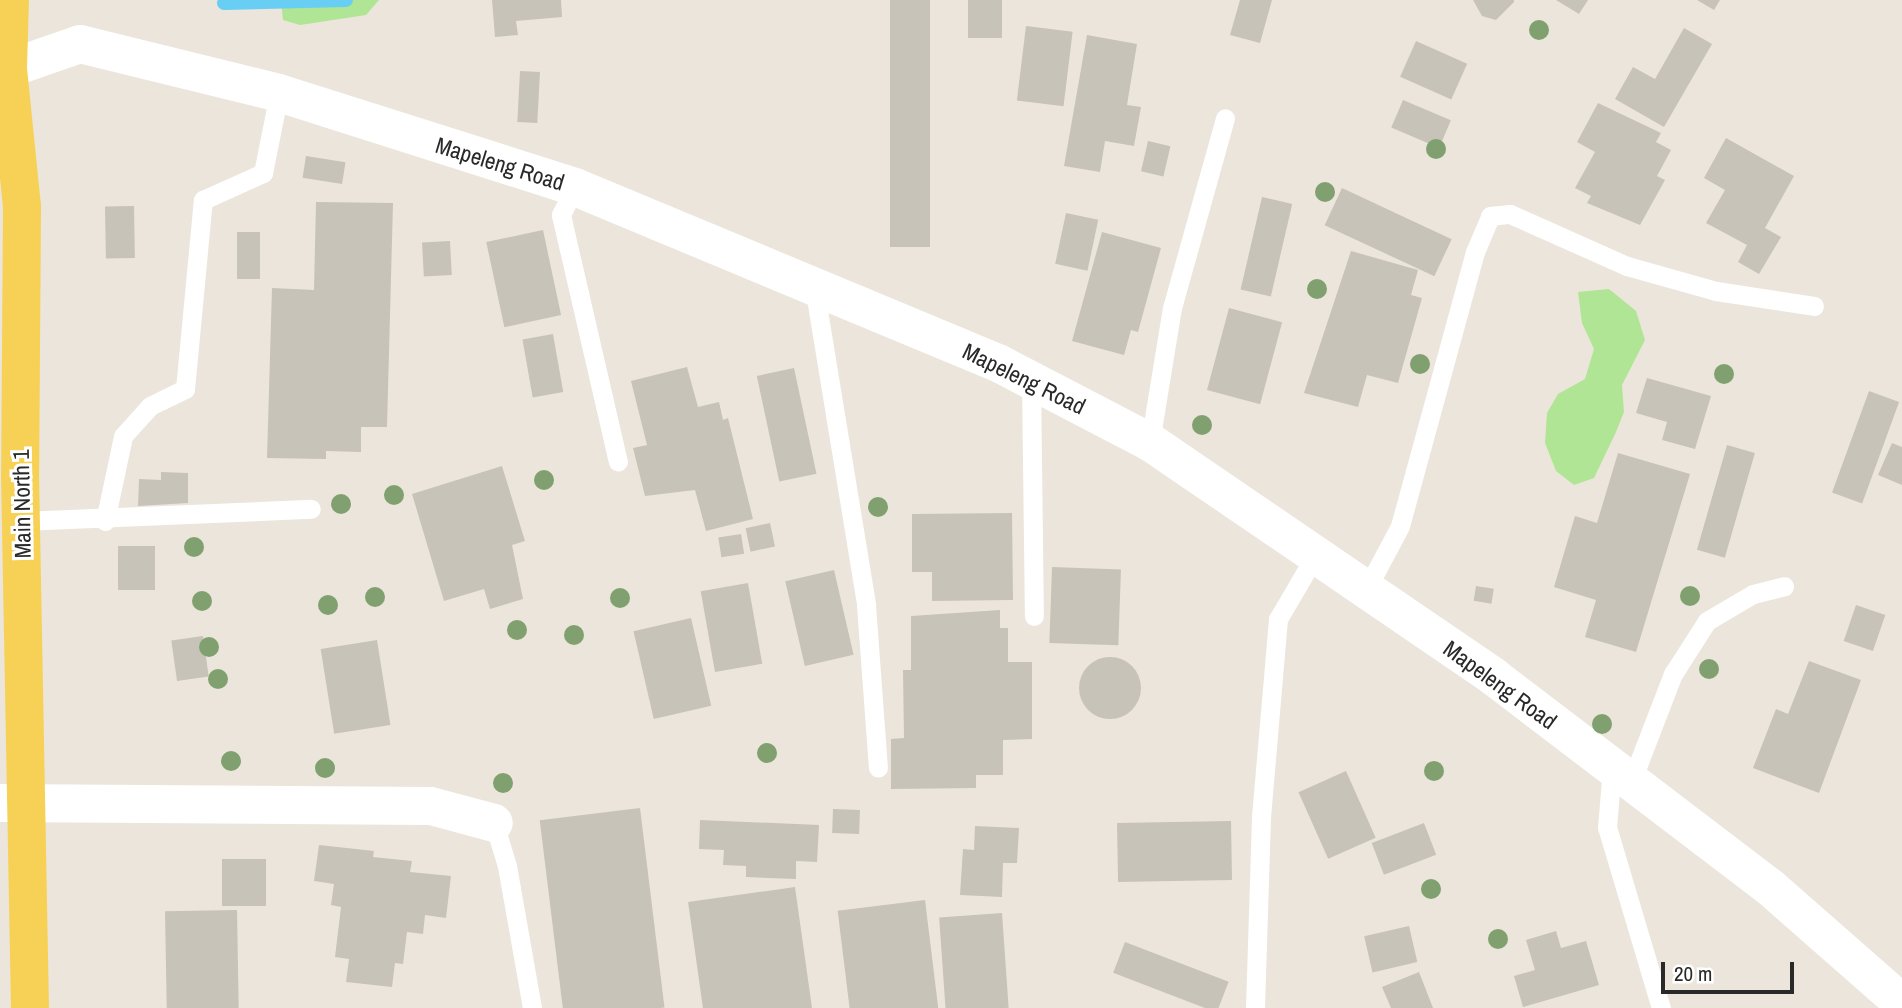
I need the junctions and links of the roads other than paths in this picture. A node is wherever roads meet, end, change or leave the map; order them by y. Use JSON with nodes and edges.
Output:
{"nodes":[{"id":1,"x":10,"y":0,"type":"edge"},
{"id":2,"x":8,"y":69,"type":"junction"},
{"id":3,"x":279,"y":93,"type":"junction"},
{"id":4,"x":1224,"y":118,"type":"dead end"},
{"id":5,"x":575,"y":187,"type":"junction"},
{"id":6,"x":814,"y":286,"type":"junction"},
{"id":7,"x":1814,"y":306,"type":"dead end"},
{"id":8,"x":1031,"y":379,"type":"junction"},
{"id":9,"x":1150,"y":442,"type":"junction"},
{"id":10,"x":618,"y":462,"type":"dead end"},
{"id":11,"x":311,"y":509,"type":"dead end"},
{"id":12,"x":21,"y":521,"type":"junction"},
{"id":13,"x":105,"y":521,"type":"junction"},
{"id":14,"x":1315,"y":556,"type":"junction"},
{"id":15,"x":1784,"y":586,"type":"dead end"},
{"id":16,"x":1366,"y":590,"type":"junction"},
{"id":17,"x":1034,"y":616,"type":"dead end"},
{"id":18,"x":878,"y":768,"type":"dead end"},
{"id":19,"x":1622,"y":774,"type":"junction"},
{"id":20,"x":14,"y":802,"type":"edge"},
{"id":21,"x":494,"y":823,"type":"joint"},
{"id":22,"x":1902,"y":1003,"type":"edge"},
{"id":23,"x":30,"y":1008,"type":"edge"},
{"id":24,"x":532,"y":1008,"type":"edge"},
{"id":25,"x":1255,"y":1008,"type":"edge"},
{"id":26,"x":1661,"y":1008,"type":"edge"}],
"edges":[{"from":1,"to":2,"type":"main road","name":"Main North 1"},
{"from":2,"to":3,"type":"street","name":"Mapeleng Road"},
{"from":2,"to":12,"type":"main road","name":"Main North 1"},
{"from":3,"to":5,"type":"street","name":"Mapeleng Road"},
{"from":3,"to":13,"type":"lane"},
{"from":4,"to":9,"type":"lane"},
{"from":5,"to":6,"type":"street","name":"Mapeleng Road"},
{"from":5,"to":10,"type":"lane"},
{"from":6,"to":8,"type":"street","name":"Mapeleng Road"},
{"from":6,"to":18,"type":"lane"},
{"from":7,"to":16,"type":"lane"},
{"from":8,"to":9,"type":"street","name":"Mapeleng Road"},
{"from":8,"to":17,"type":"lane"},
{"from":9,"to":14,"type":"street","name":"Mapeleng Road"},
{"from":11,"to":13,"type":"lane"},
{"from":12,"to":13,"type":"lane"},
{"from":12,"to":20,"type":"main road","name":"Main North 1"},
{"from":14,"to":16,"type":"street","name":"Mapeleng Road"},
{"from":14,"to":25,"type":"lane"},
{"from":15,"to":19,"type":"lane"},
{"from":16,"to":19,"type":"street","name":"Mapeleng Road"},
{"from":19,"to":22,"type":"street","name":"Mapeleng Road"},
{"from":19,"to":26,"type":"lane"},
{"from":20,"to":21,"type":"street"},
{"from":20,"to":23,"type":"main road","name":"Main North 1"},
{"from":21,"to":24,"type":"lane"}]}
